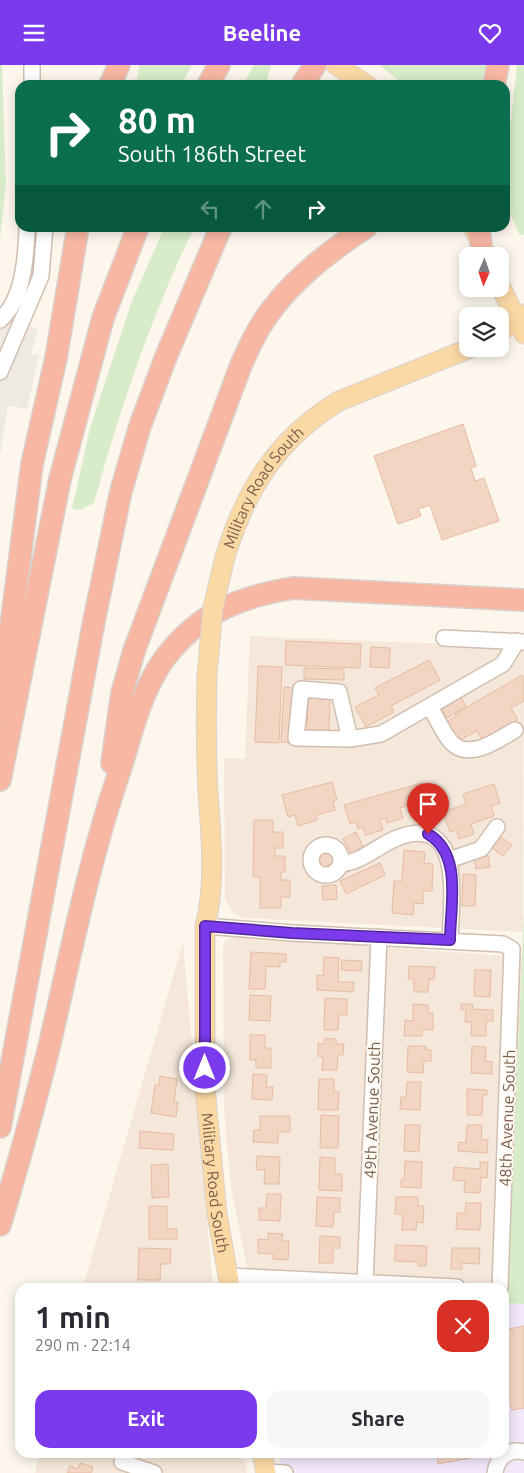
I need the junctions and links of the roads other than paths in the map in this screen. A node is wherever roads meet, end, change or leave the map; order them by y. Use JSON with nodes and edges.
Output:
{"nodes":[{"id":1,"x":32,"y":65,"type":"edge"},
{"id":2,"x":119,"y":65,"type":"edge"},
{"id":3,"x":219,"y":65,"type":"edge"},
{"id":4,"x":315,"y":65,"type":"edge"},
{"id":5,"x":336,"y":65,"type":"edge"},
{"id":6,"x":498,"y":65,"type":"edge"},
{"id":7,"x":32,"y":80,"type":"edge"},
{"id":8,"x":112,"y":80,"type":"edge"},
{"id":9,"x":211,"y":80,"type":"edge"},
{"id":10,"x":305,"y":80,"type":"edge"},
{"id":11,"x":359,"y":80,"type":"edge"},
{"id":12,"x":495,"y":80,"type":"edge"},
{"id":13,"x":27,"y":232,"type":"edge"},
{"id":14,"x":45,"y":232,"type":"edge"},
{"id":15,"x":77,"y":232,"type":"edge"},
{"id":16,"x":136,"y":232,"type":"edge"},
{"id":17,"x":219,"y":232,"type":"edge"},
{"id":18,"x":359,"y":232,"type":"edge"},
{"id":19,"x":507,"y":297,"type":"edge"},
{"id":20,"x":1,"y":319,"type":"edge"},
{"id":21,"x":522,"y":323,"type":"edge"},
{"id":22,"x":509,"y":328,"type":"edge"},
{"id":23,"x":459,"y":353,"type":"edge"},
{"id":24,"x":2,"y":363,"type":"edge"},
{"id":25,"x":524,"y":600,"type":"edge"},
{"id":26,"x":444,"y":638,"type":"dead end"},
{"id":27,"x":521,"y":641,"type":"edge"},
{"id":28,"x":430,"y":707,"type":"junction"},
{"id":29,"x":0,"y":714,"type":"edge"},
{"id":30,"x":515,"y":730,"type":"dead end"},
{"id":31,"x":350,"y":739,"type":"junction"},
{"id":32,"x":0,"y":780,"type":"edge"},
{"id":33,"x":104,"y":818,"type":"junction"},
{"id":34,"x":497,"y":827,"type":"dead end"},
{"id":35,"x":449,"y":860,"type":"junction"},
{"id":36,"x":341,"y":864,"type":"dead end"},
{"id":37,"x":205,"y":926,"type":"junction"},
{"id":38,"x":379,"y":937,"type":"junction"},
{"id":39,"x":450,"y":940,"type":"junction"},
{"id":40,"x":0,"y":1127,"type":"edge"},
{"id":41,"x":0,"y":1225,"type":"edge"},
{"id":42,"x":229,"y":1282,"type":"edge"},
{"id":43,"x":365,"y":1283,"type":"joint"},
{"id":44,"x":500,"y":1283,"type":"edge"},
{"id":45,"x":509,"y":1452,"type":"edge"},
{"id":46,"x":524,"y":1452,"type":"edge"},
{"id":47,"x":263,"y":1458,"type":"edge"},
{"id":48,"x":501,"y":1458,"type":"edge"},
{"id":49,"x":121,"y":1462,"type":"edge"},
{"id":50,"x":266,"y":1472,"type":"edge"},
{"id":51,"x":154,"y":1473,"type":"edge"},
{"id":52,"x":285,"y":1473,"type":"edge"},
{"id":53,"x":495,"y":1473,"type":"edge"}],
"edges":[{"from":1,"to":7,"type":"street"},
{"from":2,"to":8,"type":"highway"},
{"from":3,"to":9,"type":"highway"},
{"from":4,"to":10,"type":"highway"},
{"from":5,"to":11,"type":"main road"},
{"from":6,"to":12,"type":"highway"},
{"from":13,"to":20,"type":"street"},
{"from":14,"to":24,"type":"street"},
{"from":15,"to":29,"type":"highway"},
{"from":16,"to":32,"type":"highway"},
{"from":17,"to":40,"type":"highway"},
{"from":18,"to":33,"type":"highway"},
{"from":19,"to":21,"type":"main road"},
{"from":21,"to":22,"type":"main road"},
{"from":23,"to":37,"type":"main road","name":"Military Road South","bridge":true},
{"from":25,"to":33,"type":"highway"},
{"from":26,"to":27,"type":"street"},
{"from":27,"to":28,"type":"street"},
{"from":28,"to":30,"type":"street"},
{"from":28,"to":31,"type":"street"},
{"from":31,"to":31,"type":"street"},
{"from":33,"to":41,"type":"highway"},
{"from":34,"to":35,"type":"street"},
{"from":35,"to":36,"type":"street"},
{"from":35,"to":39,"type":"street"},
{"from":37,"to":38,"type":"street"},
{"from":37,"to":42,"type":"main road","name":"Military Road South"},
{"from":38,"to":39,"type":"street"},
{"from":38,"to":43,"type":"street","name":"49th Avenue South"},
{"from":39,"to":44,"type":"street","name":"48th Avenue South"},
{"from":42,"to":43,"type":"street"},
{"from":45,"to":46,"type":"street"},
{"from":47,"to":50,"type":"main road"},
{"from":48,"to":53,"type":"street"},
{"from":49,"to":51,"type":"street"},
{"from":50,"to":52,"type":"street"}]}
